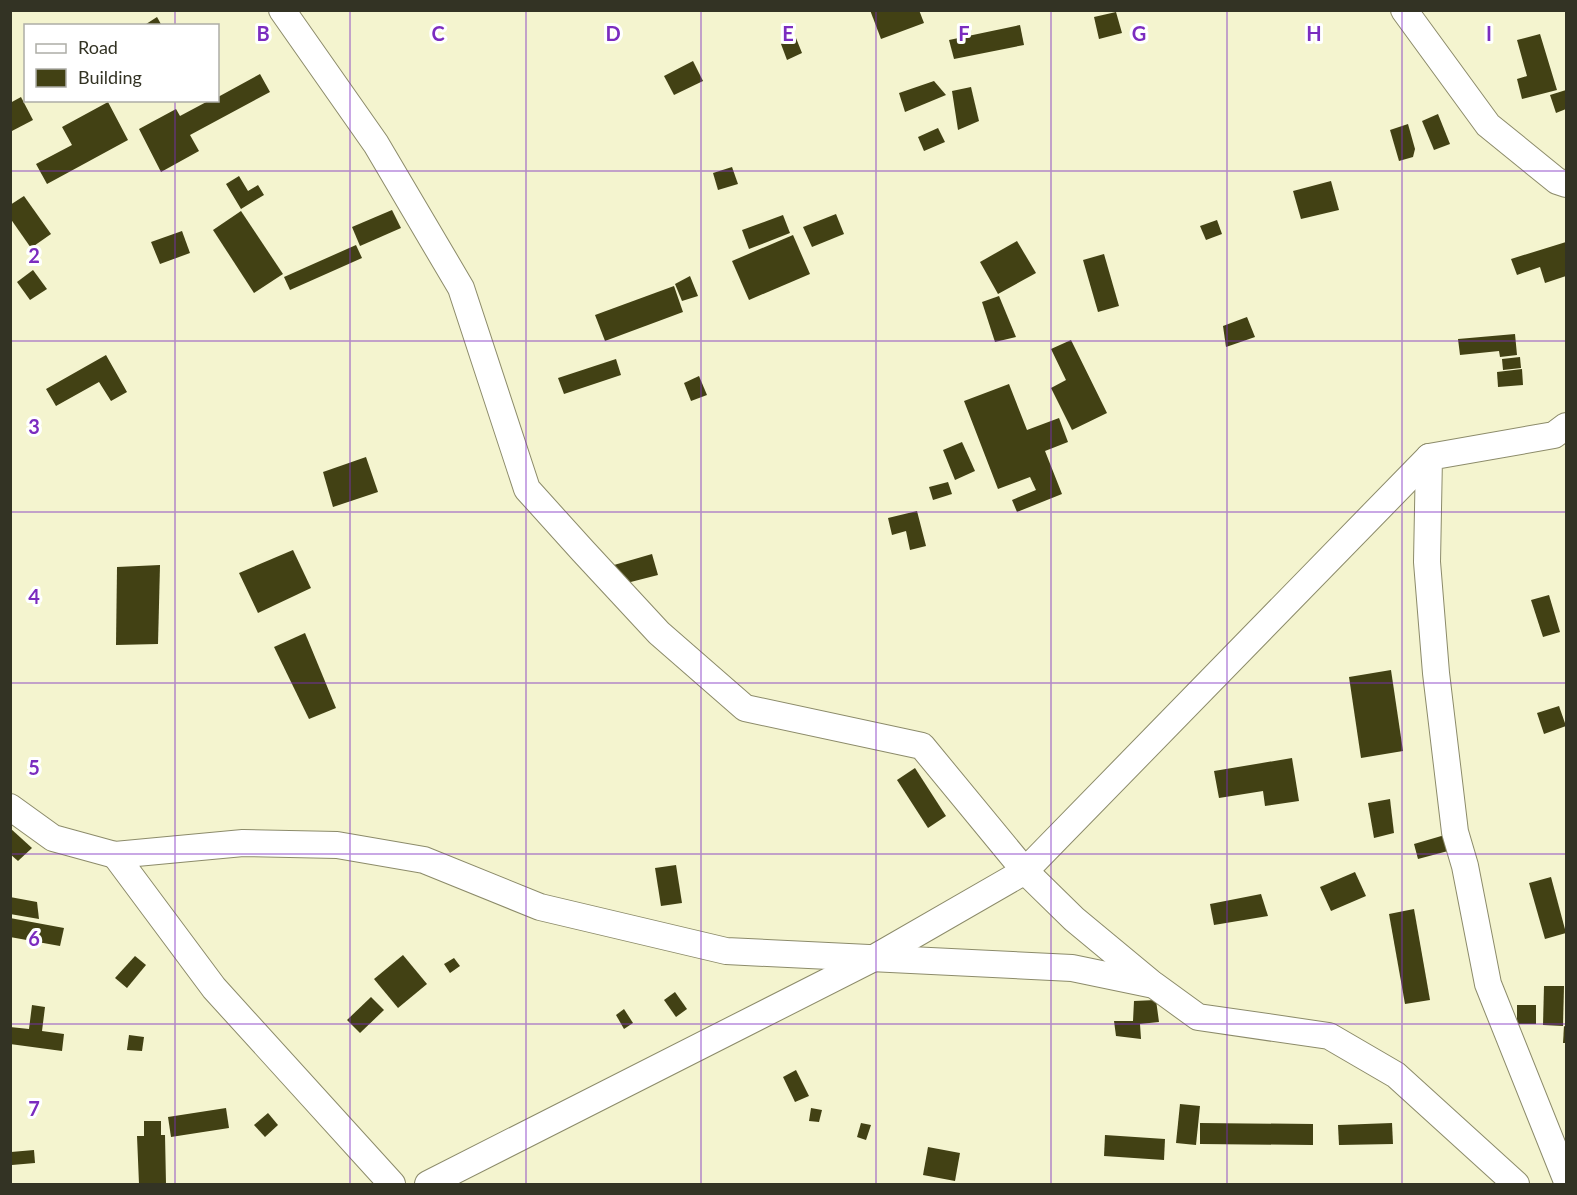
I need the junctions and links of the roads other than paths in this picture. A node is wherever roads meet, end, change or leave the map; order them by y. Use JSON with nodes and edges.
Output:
{"nodes":[{"id":1,"x":282,"y":10,"type":"edge"},
{"id":2,"x":1404,"y":10,"type":"edge"},
{"id":3,"x":1566,"y":184,"type":"edge"},
{"id":4,"x":1566,"y":426,"type":"edge"},
{"id":5,"x":1429,"y":457,"type":"junction"},
{"id":6,"x":10,"y":807,"type":"edge"},
{"id":7,"x":115,"y":855,"type":"junction"},
{"id":8,"x":1025,"y":871,"type":"junction"},
{"id":9,"x":874,"y":958,"type":"junction"},
{"id":10,"x":1154,"y":985,"type":"junction"},
{"id":11,"x":1566,"y":1179,"type":"edge"},
{"id":12,"x":392,"y":1185,"type":"edge"},
{"id":13,"x":428,"y":1185,"type":"edge"},
{"id":14,"x":1516,"y":1185,"type":"edge"}],
"edges":[{"from":1,"to":8,"type":"street"},
{"from":2,"to":3,"type":"street"},
{"from":4,"to":5,"type":"street"},
{"from":5,"to":8,"type":"street"},
{"from":5,"to":11,"type":"street"},
{"from":6,"to":7,"type":"street"},
{"from":7,"to":9,"type":"street"},
{"from":7,"to":12,"type":"street"},
{"from":8,"to":9,"type":"street"},
{"from":8,"to":10,"type":"street"},
{"from":9,"to":10,"type":"street"},
{"from":9,"to":13,"type":"street"},
{"from":10,"to":14,"type":"street"}]}
